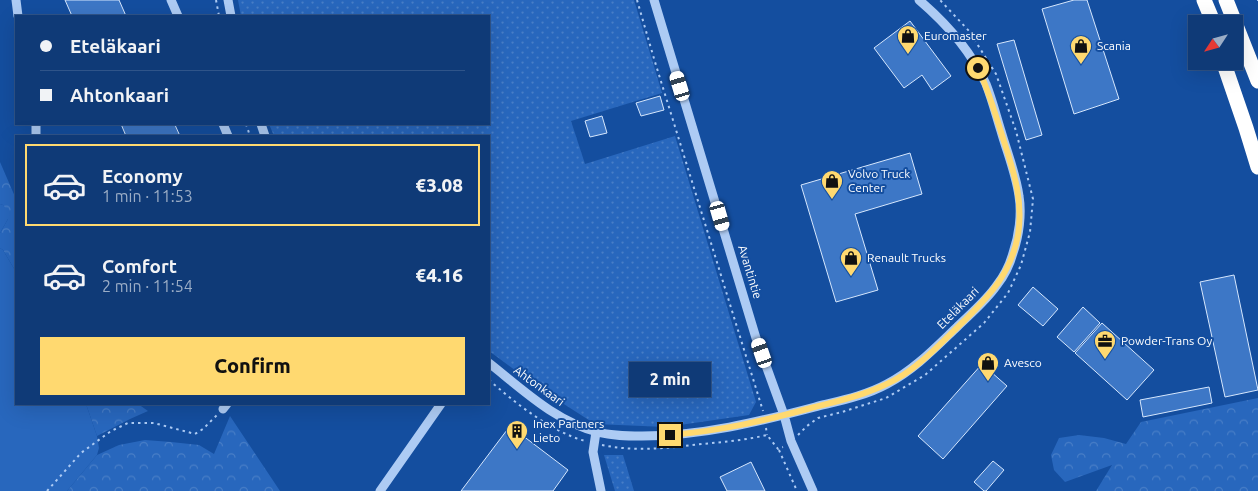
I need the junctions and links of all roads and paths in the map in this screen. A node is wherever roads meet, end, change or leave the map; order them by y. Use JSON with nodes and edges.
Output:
{"nodes":[{"id":1,"x":16,"y":0,"type":"edge"},
{"id":2,"x":171,"y":0,"type":"edge"},
{"id":3,"x":216,"y":0,"type":"edge"},
{"id":4,"x":228,"y":0,"type":"edge"},
{"id":5,"x":637,"y":0,"type":"edge"},
{"id":6,"x":654,"y":0,"type":"edge"},
{"id":7,"x":919,"y":0,"type":"edge"},
{"id":8,"x":940,"y":0,"type":"edge"},
{"id":9,"x":1203,"y":0,"type":"edge"},
{"id":10,"x":1229,"y":7,"type":"edge"},
{"id":11,"x":18,"y":15,"type":"edge"},
{"id":12,"x":178,"y":15,"type":"edge"},
{"id":13,"x":219,"y":15,"type":"edge"},
{"id":14,"x":231,"y":15,"type":"edge"},
{"id":15,"x":1209,"y":15,"type":"edge"},
{"id":16,"x":1226,"y":70,"type":"edge"},
{"id":17,"x":1234,"y":70,"type":"edge"},
{"id":18,"x":1258,"y":71,"type":"edge"},
{"id":19,"x":1258,"y":81,"type":"edge"},
{"id":20,"x":1258,"y":133,"type":"edge"},
{"id":21,"x":1258,"y":167,"type":"edge"},
{"id":22,"x":490,"y":364,"type":"edge"},
{"id":23,"x":440,"y":405,"type":"edge"},
{"id":24,"x":225,"y":406,"type":"edge"},
{"id":25,"x":763,"y":411,"type":"dead end"},
{"id":26,"x":784,"y":415,"type":"junction"},
{"id":27,"x":766,"y":428,"type":"dead end"},
{"id":28,"x":596,"y":432,"type":"junction"},
{"id":29,"x":767,"y":435,"type":"dead end"},
{"id":30,"x":798,"y":435,"type":"dead end"},
{"id":31,"x":778,"y":450,"type":"dead end"},
{"id":32,"x":46,"y":491,"type":"edge"},
{"id":33,"x":380,"y":491,"type":"edge"},
{"id":34,"x":601,"y":491,"type":"edge"},
{"id":35,"x":797,"y":491,"type":"edge"},
{"id":36,"x":813,"y":491,"type":"edge"}],
"edges":[{"from":1,"to":11,"type":"street"},
{"from":2,"to":12,"type":"street"},
{"from":3,"to":13,"type":"path"},
{"from":4,"to":14,"type":"street"},
{"from":5,"to":25,"type":"path"},
{"from":6,"to":26,"type":"street","name":"Avantintie"},
{"from":7,"to":26,"type":"street","name":"Eteläkaari"},
{"from":8,"to":30,"type":"path"},
{"from":9,"to":15,"type":"highway"},
{"from":10,"to":18,"type":"highway"},
{"from":10,"to":19,"type":"highway"},
{"from":16,"to":21,"type":"highway"},
{"from":17,"to":20,"type":"highway"},
{"from":22,"to":28,"type":"street","name":"Ahtonkaari"},
{"from":23,"to":33,"type":"street"},
{"from":24,"to":32,"type":"path"},
{"from":26,"to":28,"type":"street","name":"Ahtonkaari"},
{"from":26,"to":36,"type":"street","name":"Avantintie"},
{"from":27,"to":29,"type":"path"},
{"from":28,"to":34,"type":"street"},
{"from":31,"to":35,"type":"path"}]}
